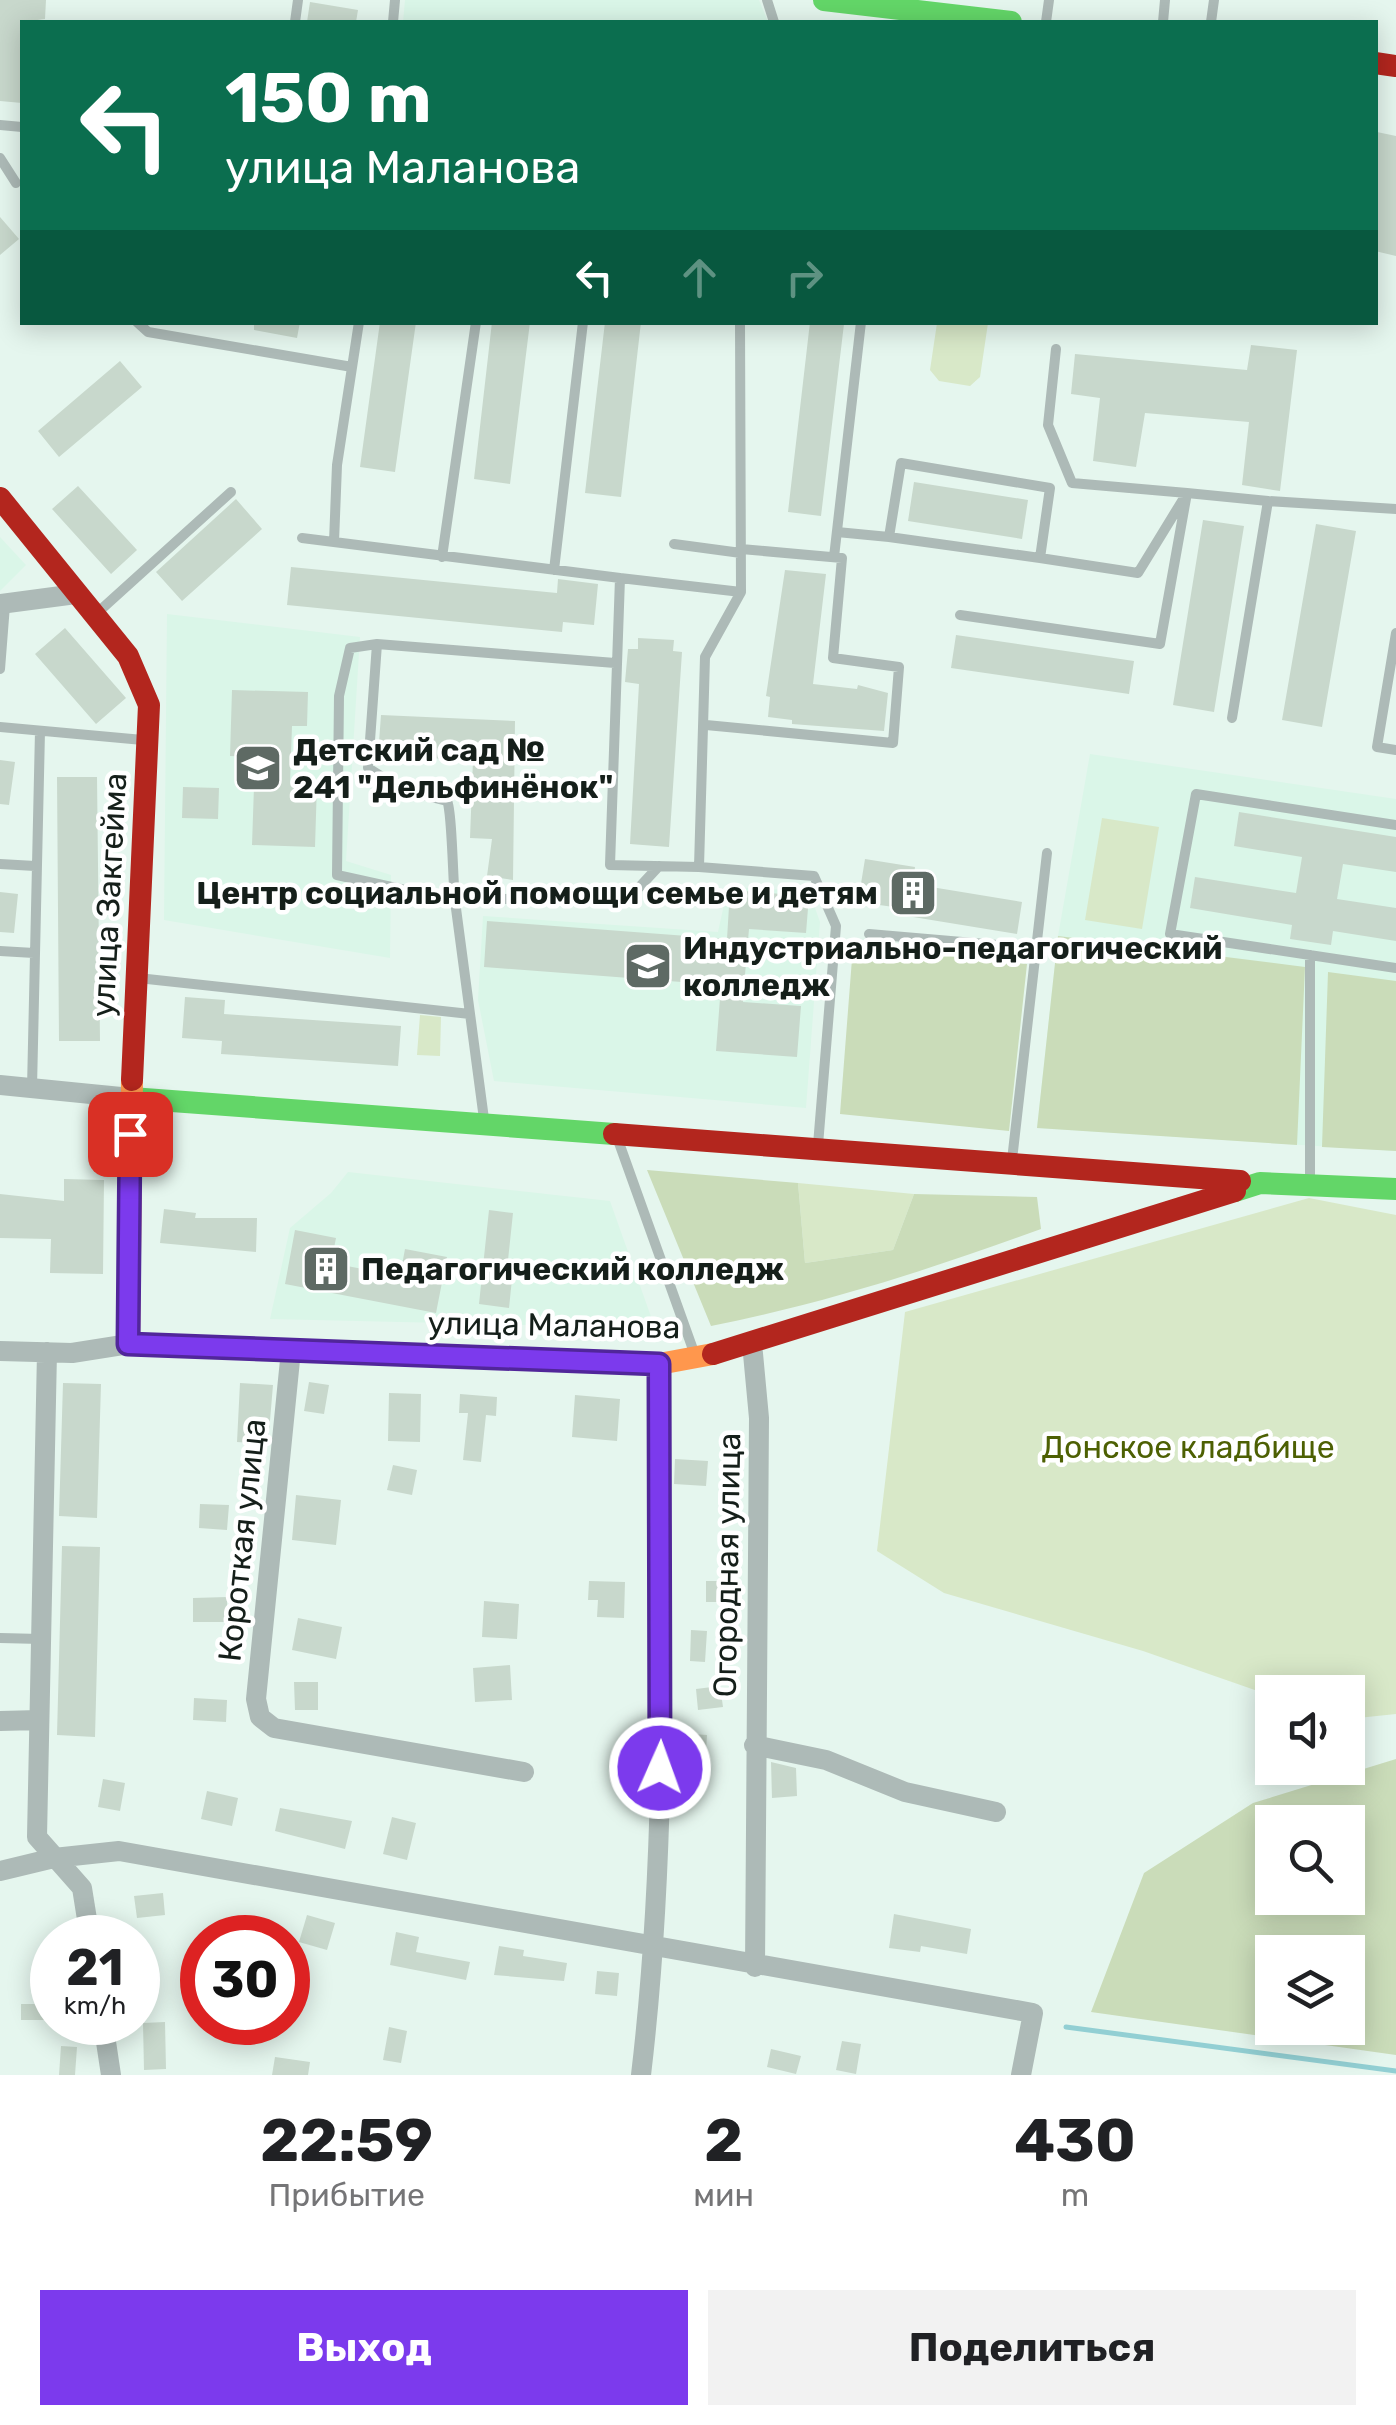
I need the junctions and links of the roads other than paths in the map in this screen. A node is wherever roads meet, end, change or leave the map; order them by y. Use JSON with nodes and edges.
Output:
{"nodes":[{"id":1,"x":834,"y":1,"type":"edge"},
{"id":2,"x":994,"y":20,"type":"edge"},
{"id":3,"x":0,"y":158,"type":"edge"},
{"id":4,"x":20,"y":184,"type":"edge"},
{"id":5,"x":140,"y":325,"type":"edge"},
{"id":6,"x":359,"y":325,"type":"edge"},
{"id":7,"x":476,"y":325,"type":"edge"},
{"id":8,"x":583,"y":325,"type":"edge"},
{"id":9,"x":740,"y":325,"type":"edge"},
{"id":10,"x":861,"y":325,"type":"edge"},
{"id":11,"x":1056,"y":349,"type":"dead end"},
{"id":12,"x":352,"y":367,"type":"junction"},
{"id":13,"x":231,"y":492,"type":"dead end"},
{"id":14,"x":1187,"y":493,"type":"junction"},
{"id":15,"x":0,"y":498,"type":"edge"},
{"id":16,"x":1268,"y":502,"type":"junction"},
{"id":17,"x":1396,"y":509,"type":"edge"},
{"id":18,"x":837,"y":532,"type":"junction"},
{"id":19,"x":889,"y":537,"type":"junction"},
{"id":20,"x":302,"y":538,"type":"dead end"},
{"id":21,"x":334,"y":542,"type":"junction"},
{"id":22,"x":674,"y":544,"type":"dead end"},
{"id":23,"x":741,"y":551,"type":"junction"},
{"id":24,"x":834,"y":557,"type":"junction"},
{"id":25,"x":442,"y":558,"type":"junction"},
{"id":26,"x":1040,"y":558,"type":"junction"},
{"id":27,"x":554,"y":570,"type":"junction"},
{"id":28,"x":620,"y":578,"type":"junction"},
{"id":29,"x":741,"y":592,"type":"junction"},
{"id":30,"x":76,"y":594,"type":"junction"},
{"id":31,"x":3,"y":605,"type":"edge"},
{"id":32,"x":95,"y":615,"type":"junction"},
{"id":33,"x":960,"y":615,"type":"dead end"},
{"id":34,"x":1396,"y":633,"type":"edge"},
{"id":35,"x":377,"y":644,"type":"junction"},
{"id":36,"x":615,"y":664,"type":"junction"},
{"id":37,"x":0,"y":668,"type":"edge"},
{"id":38,"x":1232,"y":718,"type":"dead end"},
{"id":39,"x":706,"y":725,"type":"junction"},
{"id":40,"x":0,"y":727,"type":"edge"},
{"id":41,"x":40,"y":731,"type":"junction"},
{"id":42,"x":150,"y":741,"type":"junction"},
{"id":43,"x":1396,"y":750,"type":"edge"},
{"id":44,"x":1396,"y":826,"type":"edge"},
{"id":45,"x":1047,"y":853,"type":"dead end"},
{"id":46,"x":0,"y":864,"type":"edge"},
{"id":47,"x":36,"y":866,"type":"junction"},
{"id":48,"x":659,"y":866,"type":"junction"},
{"id":49,"x":699,"y":867,"type":"junction"},
{"id":50,"x":455,"y":901,"type":"junction"},
{"id":51,"x":869,"y":934,"type":"dead end"},
{"id":52,"x":1034,"y":948,"type":"junction"},
{"id":53,"x":0,"y":952,"type":"edge"},
{"id":54,"x":34,"y":954,"type":"junction"},
{"id":55,"x":1310,"y":955,"type":"junction"},
{"id":56,"x":1396,"y":968,"type":"edge"},
{"id":57,"x":137,"y":978,"type":"junction"},
{"id":58,"x":470,"y":1014,"type":"junction"},
{"id":59,"x":0,"y":1085,"type":"edge"},
{"id":60,"x":32,"y":1088,"type":"junction"},
{"id":61,"x":131,"y":1098,"type":"junction"},
{"id":62,"x":484,"y":1125,"type":"junction"},
{"id":63,"x":616,"y":1134,"type":"junction"},
{"id":64,"x":818,"y":1150,"type":"junction"},
{"id":65,"x":1012,"y":1164,"type":"junction"},
{"id":66,"x":1260,"y":1183,"type":"junction"},
{"id":67,"x":1310,"y":1184,"type":"junction"},
{"id":68,"x":1396,"y":1189,"type":"edge"},
{"id":69,"x":752,"y":1343,"type":"junction"},
{"id":70,"x":128,"y":1344,"type":"junction"},
{"id":71,"x":291,"y":1350,"type":"junction"},
{"id":72,"x":0,"y":1351,"type":"edge"},
{"id":73,"x":47,"y":1352,"type":"junction"},
{"id":74,"x":697,"y":1360,"type":"junction"},
{"id":75,"x":659,"y":1364,"type":"junction"},
{"id":76,"x":0,"y":1638,"type":"edge"},
{"id":77,"x":41,"y":1639,"type":"junction"},
{"id":78,"x":39,"y":1720,"type":"junction"},
{"id":79,"x":0,"y":1721,"type":"edge"},
{"id":80,"x":754,"y":1744,"type":"junction"},
{"id":81,"x":524,"y":1772,"type":"dead end"},
{"id":82,"x":996,"y":1812,"type":"dead end"},
{"id":83,"x":54,"y":1858,"type":"junction"},
{"id":84,"x":0,"y":1871,"type":"edge"},
{"id":85,"x":86,"y":1915,"type":"edge"},
{"id":86,"x":656,"y":1950,"type":"junction"},
{"id":87,"x":754,"y":1967,"type":"junction"},
{"id":88,"x":106,"y":2045,"type":"edge"},
{"id":89,"x":111,"y":2075,"type":"edge"},
{"id":90,"x":641,"y":2075,"type":"edge"},
{"id":91,"x":1021,"y":2075,"type":"edge"}],
"edges":[{"from":1,"to":2,"type":"street"},
{"from":3,"to":4,"type":"lane"},
{"from":5,"to":12,"type":"lane"},
{"from":6,"to":12,"type":"lane"},
{"from":7,"to":25,"type":"lane"},
{"from":8,"to":27,"type":"lane"},
{"from":9,"to":23,"type":"lane"},
{"from":10,"to":18,"type":"lane"},
{"from":11,"to":14,"type":"lane"},
{"from":12,"to":21,"type":"lane"},
{"from":13,"to":32,"type":"lane"},
{"from":14,"to":16,"type":"lane"},
{"from":14,"to":26,"type":"lane"},
{"from":14,"to":33,"type":"lane"},
{"from":15,"to":30,"type":"street","name":"улица Закгейма"},
{"from":16,"to":17,"type":"lane"},
{"from":16,"to":38,"type":"lane"},
{"from":18,"to":19,"type":"lane"},
{"from":18,"to":24,"type":"lane"},
{"from":19,"to":26,"type":"lane"},
{"from":19,"to":26,"type":"lane"},
{"from":20,"to":21,"type":"lane"},
{"from":21,"to":25,"type":"lane"},
{"from":22,"to":23,"type":"lane"},
{"from":23,"to":24,"type":"lane"},
{"from":23,"to":29,"type":"lane"},
{"from":24,"to":39,"type":"lane"},
{"from":25,"to":27,"type":"lane"},
{"from":27,"to":28,"type":"lane"},
{"from":28,"to":29,"type":"lane"},
{"from":28,"to":36,"type":"lane"},
{"from":29,"to":39,"type":"lane"},
{"from":30,"to":31,"type":"street"},
{"from":30,"to":32,"type":"street","name":"улица Закгейма"},
{"from":31,"to":37,"type":"lane"},
{"from":32,"to":42,"type":"street","name":"улица Закгейма"},
{"from":34,"to":43,"type":"lane"},
{"from":35,"to":36,"type":"lane"},
{"from":35,"to":50,"type":"lane"},
{"from":35,"to":50,"type":"lane"},
{"from":36,"to":48,"type":"lane"},
{"from":39,"to":49,"type":"lane"},
{"from":40,"to":41,"type":"lane"},
{"from":41,"to":42,"type":"lane"},
{"from":41,"to":47,"type":"lane"},
{"from":42,"to":57,"type":"street","name":"улица Закгейма"},
{"from":44,"to":55,"type":"lane"},
{"from":45,"to":52,"type":"lane"},
{"from":46,"to":47,"type":"lane"},
{"from":47,"to":54,"type":"lane"},
{"from":48,"to":49,"type":"lane"},
{"from":48,"to":50,"type":"lane"},
{"from":49,"to":64,"type":"lane"},
{"from":50,"to":58,"type":"lane"},
{"from":51,"to":52,"type":"lane"},
{"from":52,"to":65,"type":"lane"},
{"from":53,"to":54,"type":"lane"},
{"from":54,"to":60,"type":"lane"},
{"from":55,"to":56,"type":"lane"},
{"from":55,"to":67,"type":"lane"},
{"from":57,"to":58,"type":"lane"},
{"from":57,"to":61,"type":"street","name":"улица Закгейма"},
{"from":58,"to":62,"type":"lane"},
{"from":59,"to":60,"type":"street"},
{"from":60,"to":61,"type":"street"},
{"from":61,"to":62,"type":"street","name":"улица Маланова"},
{"from":61,"to":70,"type":"street","name":"улица Закгейма"},
{"from":62,"to":63,"type":"street","name":"улица Маланова"},
{"from":63,"to":64,"type":"street","name":"улица Маланова"},
{"from":63,"to":74,"type":"lane"},
{"from":64,"to":65,"type":"street","name":"улица Маланова"},
{"from":65,"to":66,"type":"street","name":"улица Маланова"},
{"from":66,"to":67,"type":"street","name":"улица Маланова"},
{"from":66,"to":69,"type":"street","name":"улица Маланова"},
{"from":67,"to":68,"type":"street","name":"улица Маланова"},
{"from":69,"to":74,"type":"street","name":"улица Маланова"},
{"from":69,"to":80,"type":"street","name":"Огородная улица"},
{"from":70,"to":71,"type":"street","name":"улица Маланова"},
{"from":70,"to":73,"type":"street","name":"улица Маланова"},
{"from":71,"to":75,"type":"street","name":"улица Маланова"},
{"from":71,"to":81,"type":"street","name":"Короткая улица"},
{"from":72,"to":73,"type":"street","name":"улица Маланова"},
{"from":73,"to":77,"type":"street"},
{"from":74,"to":75,"type":"street","name":"улица Маланова"},
{"from":75,"to":86,"type":"street"},
{"from":76,"to":77,"type":"lane"},
{"from":77,"to":78,"type":"street"},
{"from":78,"to":79,"type":"street"},
{"from":78,"to":83,"type":"street"},
{"from":80,"to":82,"type":"street"},
{"from":80,"to":87,"type":"street","name":"Огородная улица"},
{"from":83,"to":84,"type":"street"},
{"from":83,"to":85,"type":"street"},
{"from":83,"to":86,"type":"street"},
{"from":86,"to":87,"type":"street"},
{"from":86,"to":90,"type":"street"},
{"from":87,"to":91,"type":"street"},
{"from":88,"to":89,"type":"street"}]}
